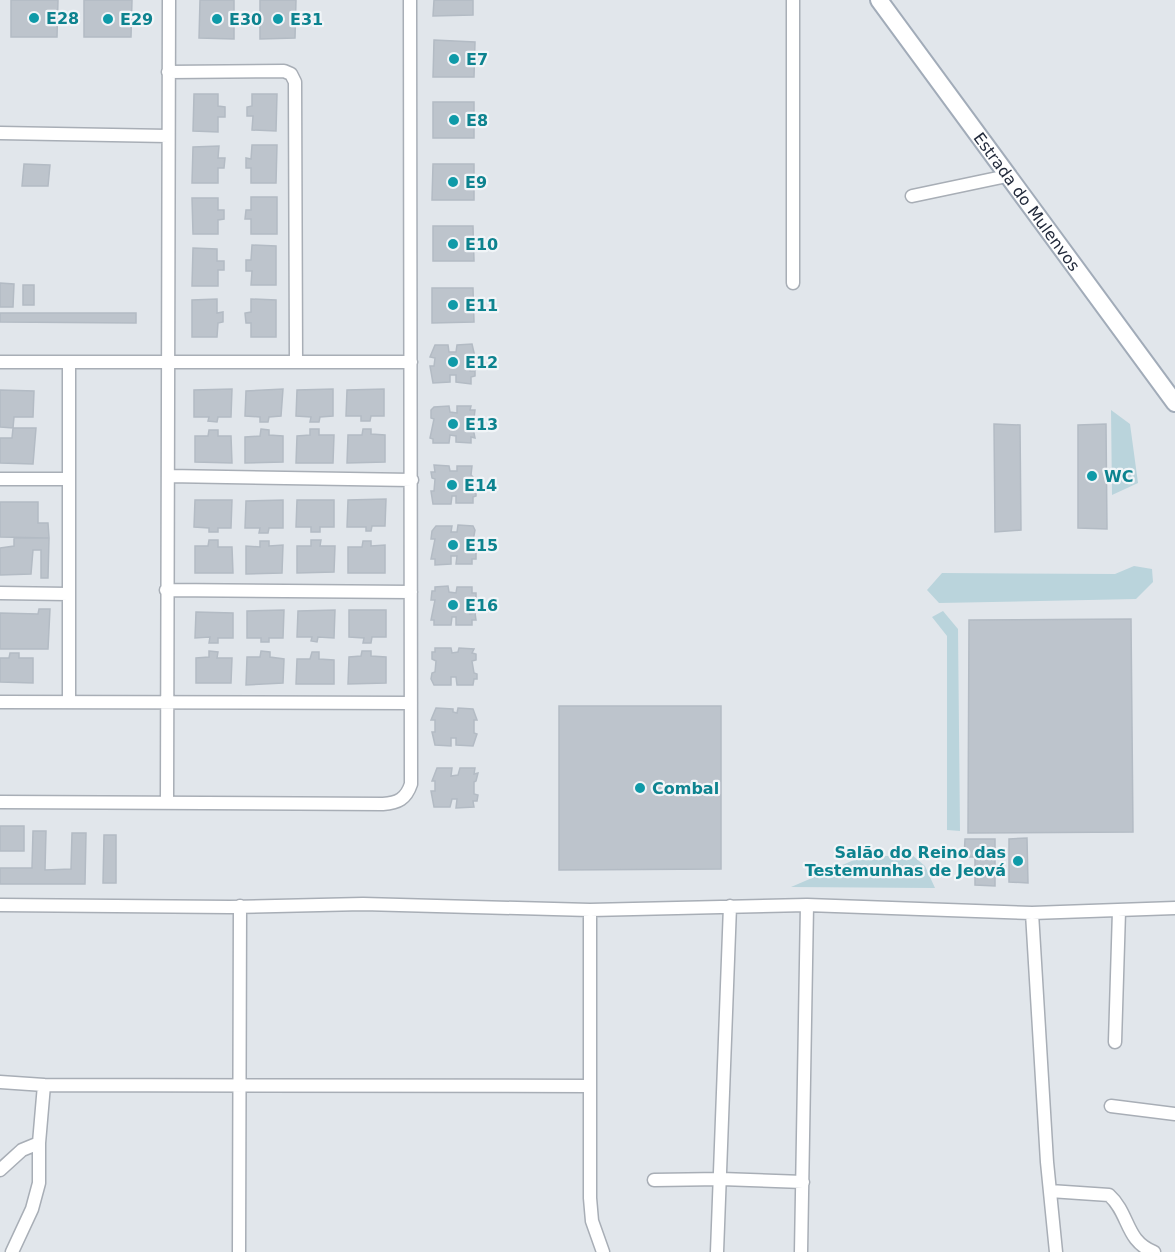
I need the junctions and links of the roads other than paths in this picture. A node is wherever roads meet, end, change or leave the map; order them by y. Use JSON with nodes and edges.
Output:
{"nodes":[{"id":1,"x":169,"y":0,"type":"edge"},
{"id":2,"x":410,"y":0,"type":"edge"},
{"id":3,"x":793,"y":0,"type":"edge"},
{"id":4,"x":879,"y":0,"type":"edge"},
{"id":5,"x":168,"y":72,"type":"junction"},
{"id":6,"x":0,"y":133,"type":"edge"},
{"id":7,"x":168,"y":136,"type":"junction"},
{"id":8,"x":1007,"y":177,"type":"junction"},
{"id":9,"x":912,"y":196,"type":"dead end"},
{"id":10,"x":793,"y":283,"type":"dead end"},
{"id":11,"x":296,"y":361,"type":"junction"},
{"id":12,"x":0,"y":362,"type":"edge"},
{"id":13,"x":411,"y":362,"type":"junction"},
{"id":14,"x":69,"y":363,"type":"junction"},
{"id":15,"x":167,"y":363,"type":"junction"},
{"id":16,"x":1175,"y":403,"type":"edge"},
{"id":17,"x":168,"y":476,"type":"junction"},
{"id":18,"x":0,"y":479,"type":"edge"},
{"id":19,"x":67,"y":479,"type":"junction"},
{"id":20,"x":412,"y":480,"type":"junction"},
{"id":21,"x":166,"y":590,"type":"junction"},
{"id":22,"x":411,"y":592,"type":"junction"},
{"id":23,"x":0,"y":593,"type":"edge"},
{"id":24,"x":68,"y":594,"type":"junction"},
{"id":25,"x":0,"y":702,"type":"edge"},
{"id":26,"x":69,"y":702,"type":"junction"},
{"id":27,"x":166,"y":702,"type":"junction"},
{"id":28,"x":411,"y":703,"type":"junction"},
{"id":29,"x":0,"y":802,"type":"edge"},
{"id":30,"x":167,"y":802,"type":"junction"},
{"id":31,"x":0,"y":905,"type":"edge"},
{"id":32,"x":807,"y":905,"type":"junction"},
{"id":33,"x":240,"y":906,"type":"junction"},
{"id":34,"x":730,"y":906,"type":"junction"},
{"id":35,"x":1175,"y":908,"type":"edge"},
{"id":36,"x":590,"y":910,"type":"junction"},
{"id":37,"x":1119,"y":911,"type":"junction"},
{"id":38,"x":1032,"y":912,"type":"junction"},
{"id":39,"x":1115,"y":1042,"type":"dead end"},
{"id":40,"x":0,"y":1082,"type":"edge"},
{"id":41,"x":239,"y":1084,"type":"junction"},
{"id":42,"x":44,"y":1085,"type":"junction"},
{"id":43,"x":589,"y":1086,"type":"junction"},
{"id":44,"x":1111,"y":1106,"type":"dead end"},
{"id":45,"x":1175,"y":1114,"type":"edge"},
{"id":46,"x":39,"y":1143,"type":"junction"},
{"id":47,"x":0,"y":1170,"type":"edge"},
{"id":48,"x":720,"y":1179,"type":"junction"},
{"id":49,"x":654,"y":1180,"type":"dead end"},
{"id":50,"x":803,"y":1182,"type":"junction"},
{"id":51,"x":1050,"y":1191,"type":"junction"},
{"id":52,"x":12,"y":1252,"type":"edge"},
{"id":53,"x":239,"y":1252,"type":"edge"},
{"id":54,"x":603,"y":1252,"type":"edge"},
{"id":55,"x":717,"y":1252,"type":"edge"},
{"id":56,"x":801,"y":1252,"type":"edge"},
{"id":57,"x":1056,"y":1252,"type":"edge"},
{"id":58,"x":1154,"y":1252,"type":"edge"}],
"edges":[{"from":1,"to":5,"type":"street"},
{"from":2,"to":13,"type":"street"},
{"from":3,"to":10,"type":"street"},
{"from":4,"to":8,"type":"street","name":"Estrada do Mulenvos"},
{"from":5,"to":7,"type":"street"},
{"from":5,"to":11,"type":"street"},
{"from":6,"to":7,"type":"street"},
{"from":7,"to":15,"type":"street"},
{"from":8,"to":9,"type":"street"},
{"from":8,"to":16,"type":"street","name":"Estrada do Mulenvos"},
{"from":11,"to":13,"type":"street"},
{"from":11,"to":15,"type":"street"},
{"from":12,"to":14,"type":"street"},
{"from":13,"to":20,"type":"street"},
{"from":14,"to":15,"type":"street"},
{"from":14,"to":19,"type":"street"},
{"from":15,"to":17,"type":"street"},
{"from":17,"to":20,"type":"street"},
{"from":17,"to":21,"type":"street"},
{"from":18,"to":19,"type":"street"},
{"from":19,"to":24,"type":"street"},
{"from":20,"to":22,"type":"street"},
{"from":21,"to":22,"type":"street"},
{"from":21,"to":27,"type":"street"},
{"from":22,"to":28,"type":"street"},
{"from":23,"to":24,"type":"street"},
{"from":24,"to":26,"type":"street"},
{"from":25,"to":26,"type":"street"},
{"from":26,"to":27,"type":"street"},
{"from":27,"to":28,"type":"street"},
{"from":27,"to":30,"type":"street"},
{"from":28,"to":30,"type":"street"},
{"from":29,"to":30,"type":"street"},
{"from":31,"to":33,"type":"street"},
{"from":32,"to":34,"type":"street"},
{"from":32,"to":38,"type":"street"},
{"from":32,"to":50,"type":"street"},
{"from":33,"to":36,"type":"street"},
{"from":33,"to":41,"type":"street"},
{"from":34,"to":36,"type":"street"},
{"from":34,"to":48,"type":"street"},
{"from":35,"to":37,"type":"street"},
{"from":36,"to":43,"type":"street"},
{"from":37,"to":38,"type":"street"},
{"from":37,"to":39,"type":"street"},
{"from":38,"to":51,"type":"street"},
{"from":40,"to":42,"type":"street"},
{"from":41,"to":42,"type":"street"},
{"from":41,"to":43,"type":"street"},
{"from":41,"to":53,"type":"street"},
{"from":42,"to":46,"type":"street"},
{"from":43,"to":54,"type":"street"},
{"from":44,"to":45,"type":"street"},
{"from":46,"to":47,"type":"street"},
{"from":46,"to":52,"type":"street"},
{"from":48,"to":49,"type":"street"},
{"from":48,"to":50,"type":"street"},
{"from":48,"to":55,"type":"street"},
{"from":50,"to":56,"type":"street"},
{"from":51,"to":57,"type":"street"},
{"from":51,"to":58,"type":"street"}]}
